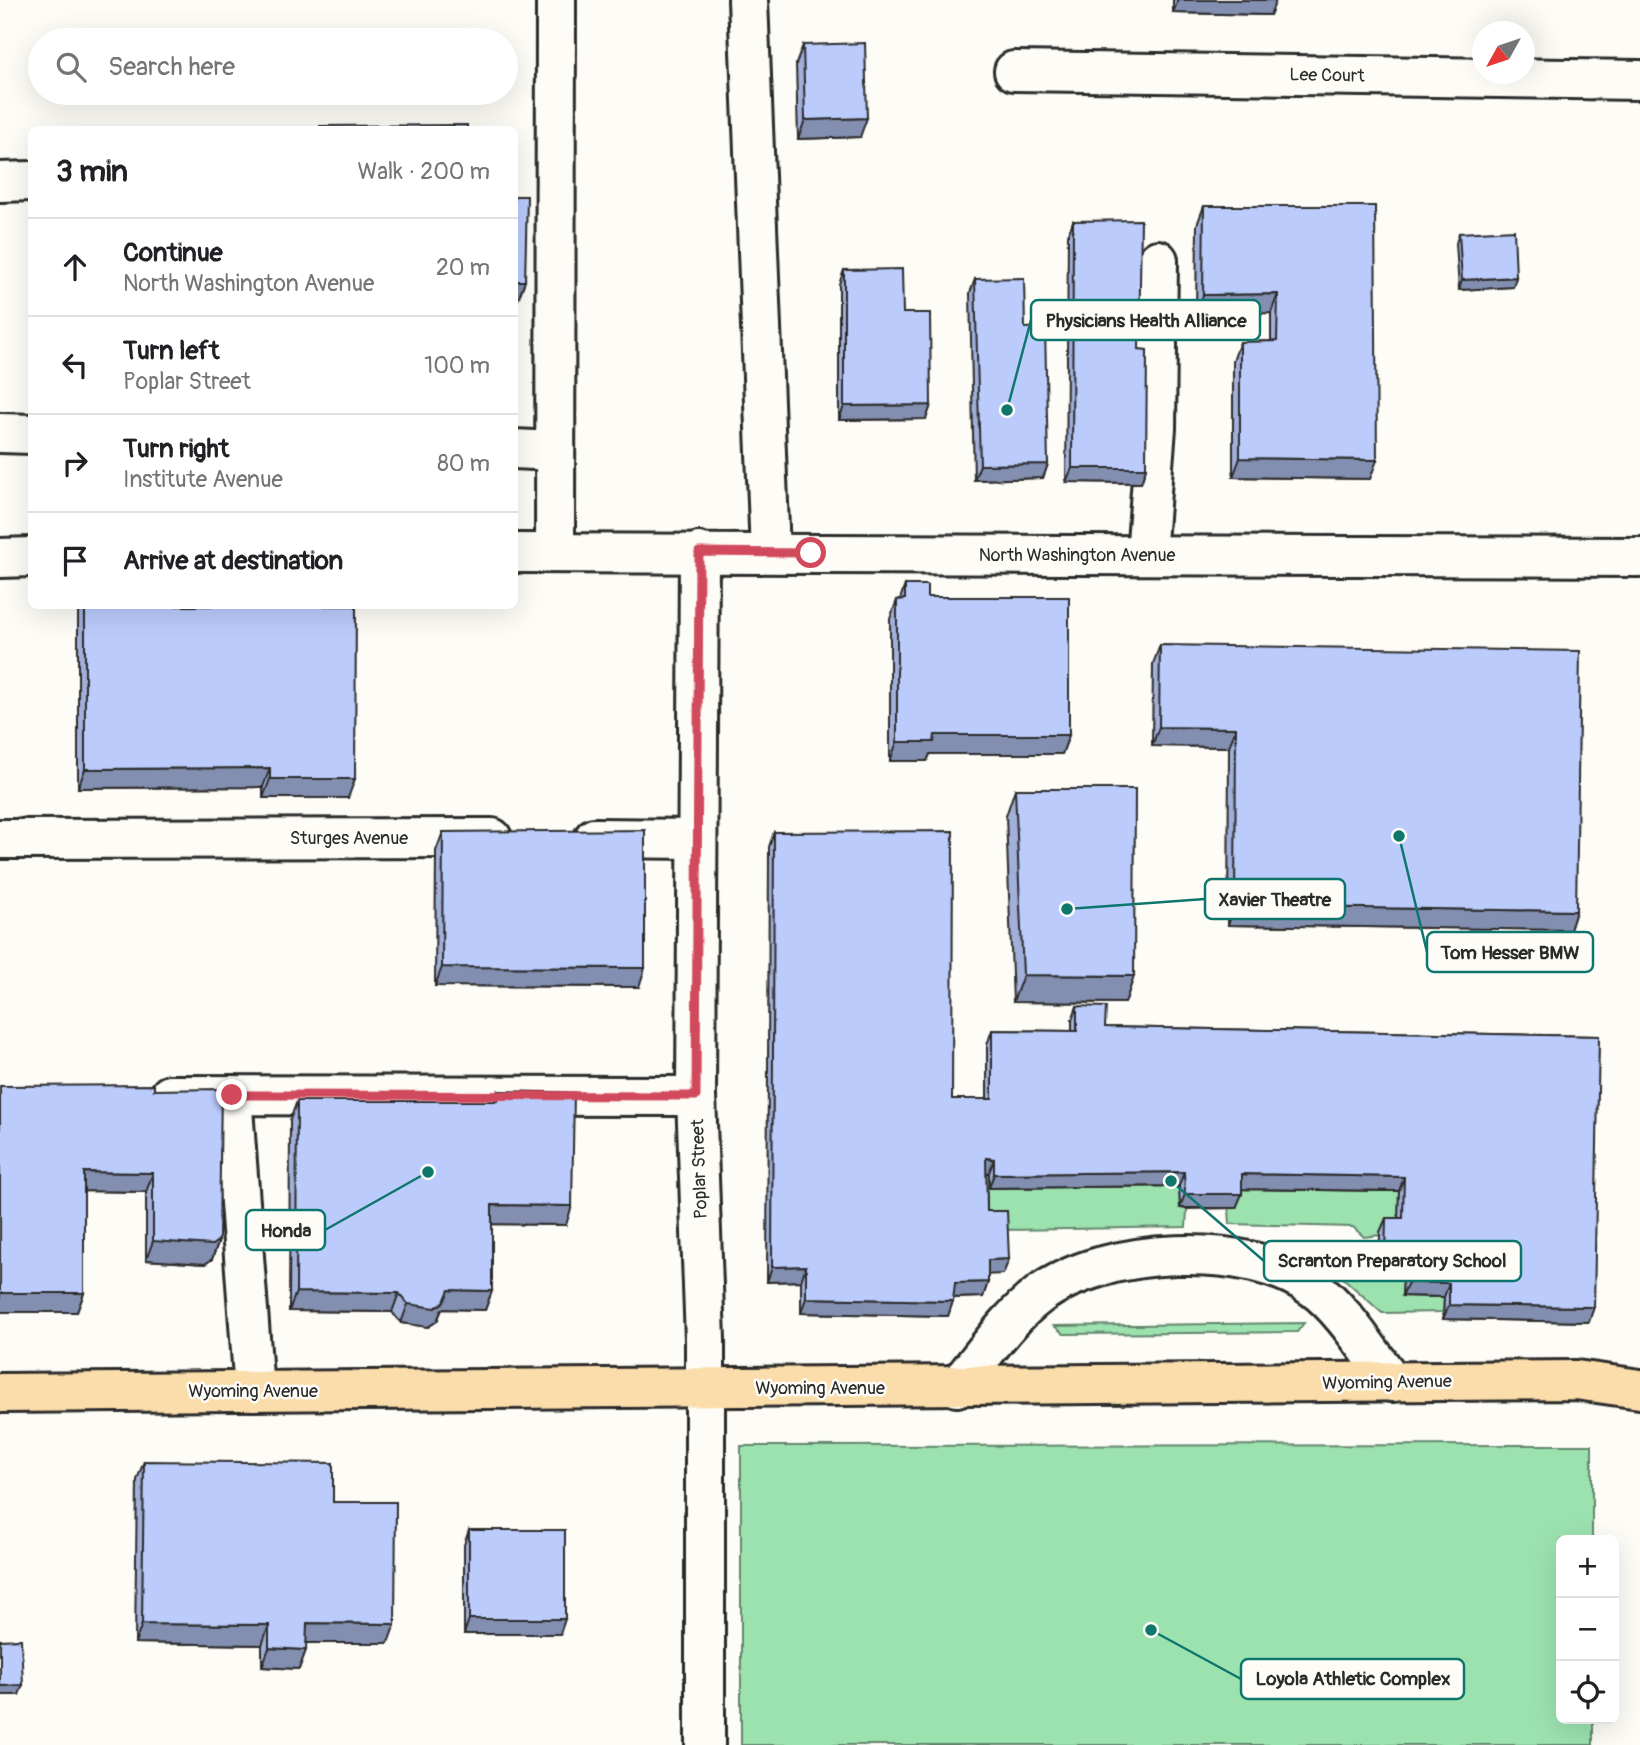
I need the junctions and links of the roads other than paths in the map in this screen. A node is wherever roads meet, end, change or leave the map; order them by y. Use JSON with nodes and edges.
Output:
{"nodes":[{"id":1,"x":556,"y":0,"type":"edge"},
{"id":2,"x":748,"y":0,"type":"edge"},
{"id":3,"x":1014,"y":72,"type":"dead end"},
{"id":4,"x":1640,"y":80,"type":"edge"},
{"id":5,"x":28,"y":181,"type":"edge"},
{"id":6,"x":0,"y":182,"type":"edge"},
{"id":7,"x":1158,"y":260,"type":"dead end"},
{"id":8,"x":0,"y":433,"type":"edge"},
{"id":9,"x":28,"y":434,"type":"edge"},
{"id":10,"x":518,"y":449,"type":"edge"},
{"id":11,"x":554,"y":451,"type":"junction"},
{"id":12,"x":699,"y":552,"type":"junction"},
{"id":13,"x":518,"y":553,"type":"edge"},
{"id":14,"x":555,"y":553,"type":"junction"},
{"id":15,"x":770,"y":553,"type":"junction"},
{"id":16,"x":1146,"y":555,"type":"junction"},
{"id":17,"x":28,"y":557,"type":"edge"},
{"id":18,"x":1640,"y":557,"type":"edge"},
{"id":19,"x":0,"y":558,"type":"edge"},
{"id":20,"x":0,"y":839,"type":"edge"},
{"id":21,"x":697,"y":839,"type":"junction"},
{"id":22,"x":130,"y":1095,"type":"edge"},
{"id":23,"x":232,"y":1095,"type":"junction"},
{"id":24,"x":696,"y":1096,"type":"junction"},
{"id":25,"x":1393,"y":1382,"type":"junction"},
{"id":26,"x":957,"y":1387,"type":"junction"},
{"id":27,"x":705,"y":1388,"type":"junction"},
{"id":28,"x":1640,"y":1389,"type":"edge"},
{"id":29,"x":254,"y":1391,"type":"junction"},
{"id":30,"x":0,"y":1393,"type":"edge"},
{"id":31,"x":705,"y":1745,"type":"edge"}],
"edges":[{"from":1,"to":11,"type":"street"},
{"from":2,"to":15,"type":"street"},
{"from":3,"to":4,"type":"street","name":"Lee Court"},
{"from":5,"to":6,"type":"street"},
{"from":7,"to":16,"type":"street"},
{"from":8,"to":9,"type":"street"},
{"from":10,"to":11,"type":"street"},
{"from":11,"to":14,"type":"street"},
{"from":12,"to":14,"type":"street","name":"North Washington Avenue"},
{"from":12,"to":15,"type":"street","name":"North Washington Avenue"},
{"from":12,"to":21,"type":"street","name":"Poplar Street"},
{"from":13,"to":14,"type":"street","name":"North Washington Avenue"},
{"from":15,"to":16,"type":"street","name":"North Washington Avenue"},
{"from":16,"to":18,"type":"street","name":"North Washington Avenue"},
{"from":17,"to":19,"type":"street"},
{"from":20,"to":21,"type":"street","name":"Sturges Avenue"},
{"from":21,"to":24,"type":"street","name":"Poplar Street"},
{"from":22,"to":23,"type":"street"},
{"from":23,"to":24,"type":"street"},
{"from":23,"to":29,"type":"street"},
{"from":24,"to":27,"type":"street","name":"Poplar Street"},
{"from":25,"to":26,"type":"main road","name":"Wyoming Avenue"},
{"from":25,"to":26,"type":"street"},
{"from":25,"to":28,"type":"main road","name":"Wyoming Avenue"},
{"from":26,"to":27,"type":"main road","name":"Wyoming Avenue"},
{"from":27,"to":29,"type":"main road","name":"Wyoming Avenue"},
{"from":27,"to":31,"type":"street","name":"Poplar Street"},
{"from":29,"to":30,"type":"main road","name":"Wyoming Avenue"}]}
